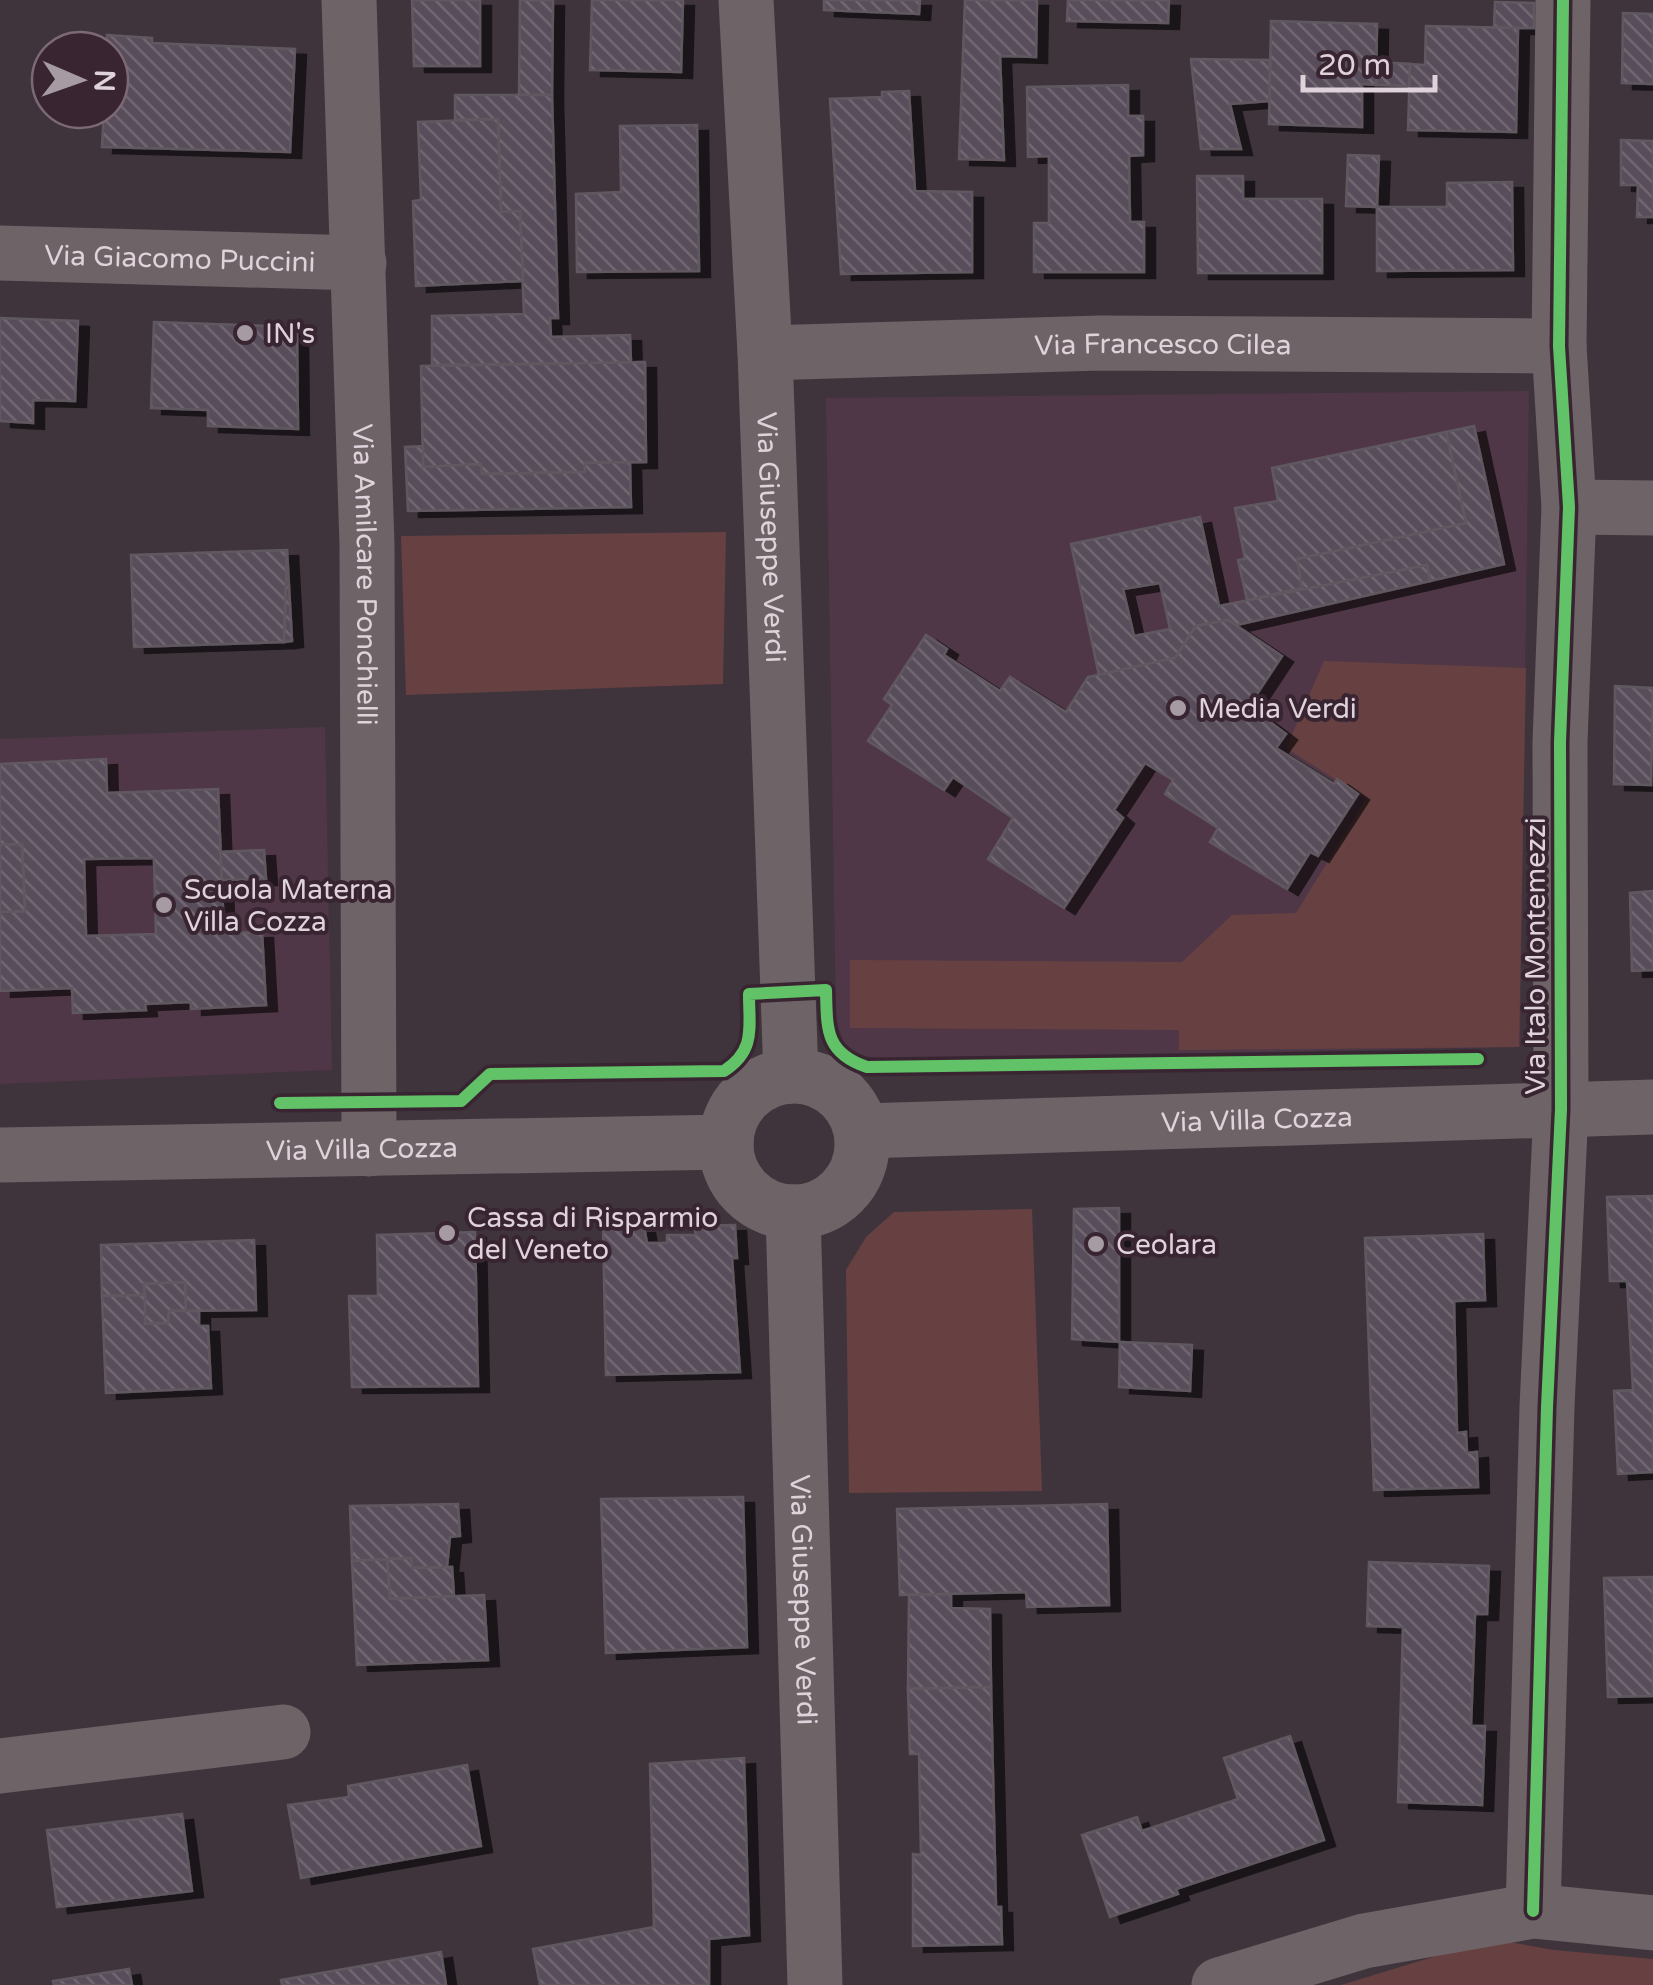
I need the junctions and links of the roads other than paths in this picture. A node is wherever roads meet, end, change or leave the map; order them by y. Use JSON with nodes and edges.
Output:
{"nodes":[{"id":1,"x":350,"y":0,"type":"edge"},
{"id":2,"x":746,"y":0,"type":"edge"},
{"id":3,"x":1563,"y":0,"type":"edge"},
{"id":4,"x":0,"y":253,"type":"edge"},
{"id":5,"x":359,"y":263,"type":"junction"},
{"id":6,"x":1559,"y":346,"type":"junction"},
{"id":7,"x":765,"y":353,"type":"junction"},
{"id":8,"x":1569,"y":506,"type":"junction"},
{"id":9,"x":1653,"y":508,"type":"edge"},
{"id":10,"x":792,"y":1076,"type":"junction"},
{"id":11,"x":1653,"y":1107,"type":"edge"},
{"id":12,"x":1561,"y":1109,"type":"junction"},
{"id":13,"x":862,"y":1131,"type":"junction"},
{"id":14,"x":726,"y":1142,"type":"junction"},
{"id":15,"x":369,"y":1149,"type":"junction"},
{"id":16,"x":0,"y":1155,"type":"edge"},
{"id":17,"x":793,"y":1212,"type":"junction"},
{"id":18,"x":282,"y":1732,"type":"dead end"},
{"id":19,"x":0,"y":1766,"type":"edge"},
{"id":20,"x":1534,"y":1911,"type":"junction"},
{"id":21,"x":1653,"y":1922,"type":"edge"},
{"id":22,"x":815,"y":1985,"type":"edge"},
{"id":23,"x":1219,"y":1985,"type":"edge"}],
"edges":[{"from":1,"to":5,"type":"street","name":"Via Amilcare Ponchielli"},
{"from":2,"to":7,"type":"street","name":"Via Giuseppe Verdi"},
{"from":3,"to":6,"type":"street","name":"Via Italo Montemezzi"},
{"from":4,"to":5,"type":"street","name":"Via Giacomo Puccini"},
{"from":5,"to":15,"type":"street","name":"Via Amilcare Ponchielli"},
{"from":6,"to":7,"type":"street","name":"Via Francesco Cilea"},
{"from":6,"to":8,"type":"street","name":"Via Italo Montemezzi"},
{"from":7,"to":10,"type":"street","name":"Via Giuseppe Verdi"},
{"from":8,"to":9,"type":"street"},
{"from":8,"to":12,"type":"street","name":"Via Italo Montemezzi"},
{"from":10,"to":13,"type":"street"},
{"from":10,"to":14,"type":"street"},
{"from":11,"to":12,"type":"street","name":"Via Villa Cozza"},
{"from":12,"to":13,"type":"street","name":"Via Villa Cozza"},
{"from":12,"to":20,"type":"street","name":"Via Italo Montemezzi"},
{"from":13,"to":17,"type":"street"},
{"from":14,"to":15,"type":"street","name":"Via Villa Cozza"},
{"from":14,"to":17,"type":"street"},
{"from":15,"to":16,"type":"street","name":"Via Villa Cozza"},
{"from":17,"to":22,"type":"street","name":"Via Giuseppe Verdi"},
{"from":18,"to":19,"type":"street"},
{"from":20,"to":21,"type":"street"},
{"from":20,"to":23,"type":"street"}]}
